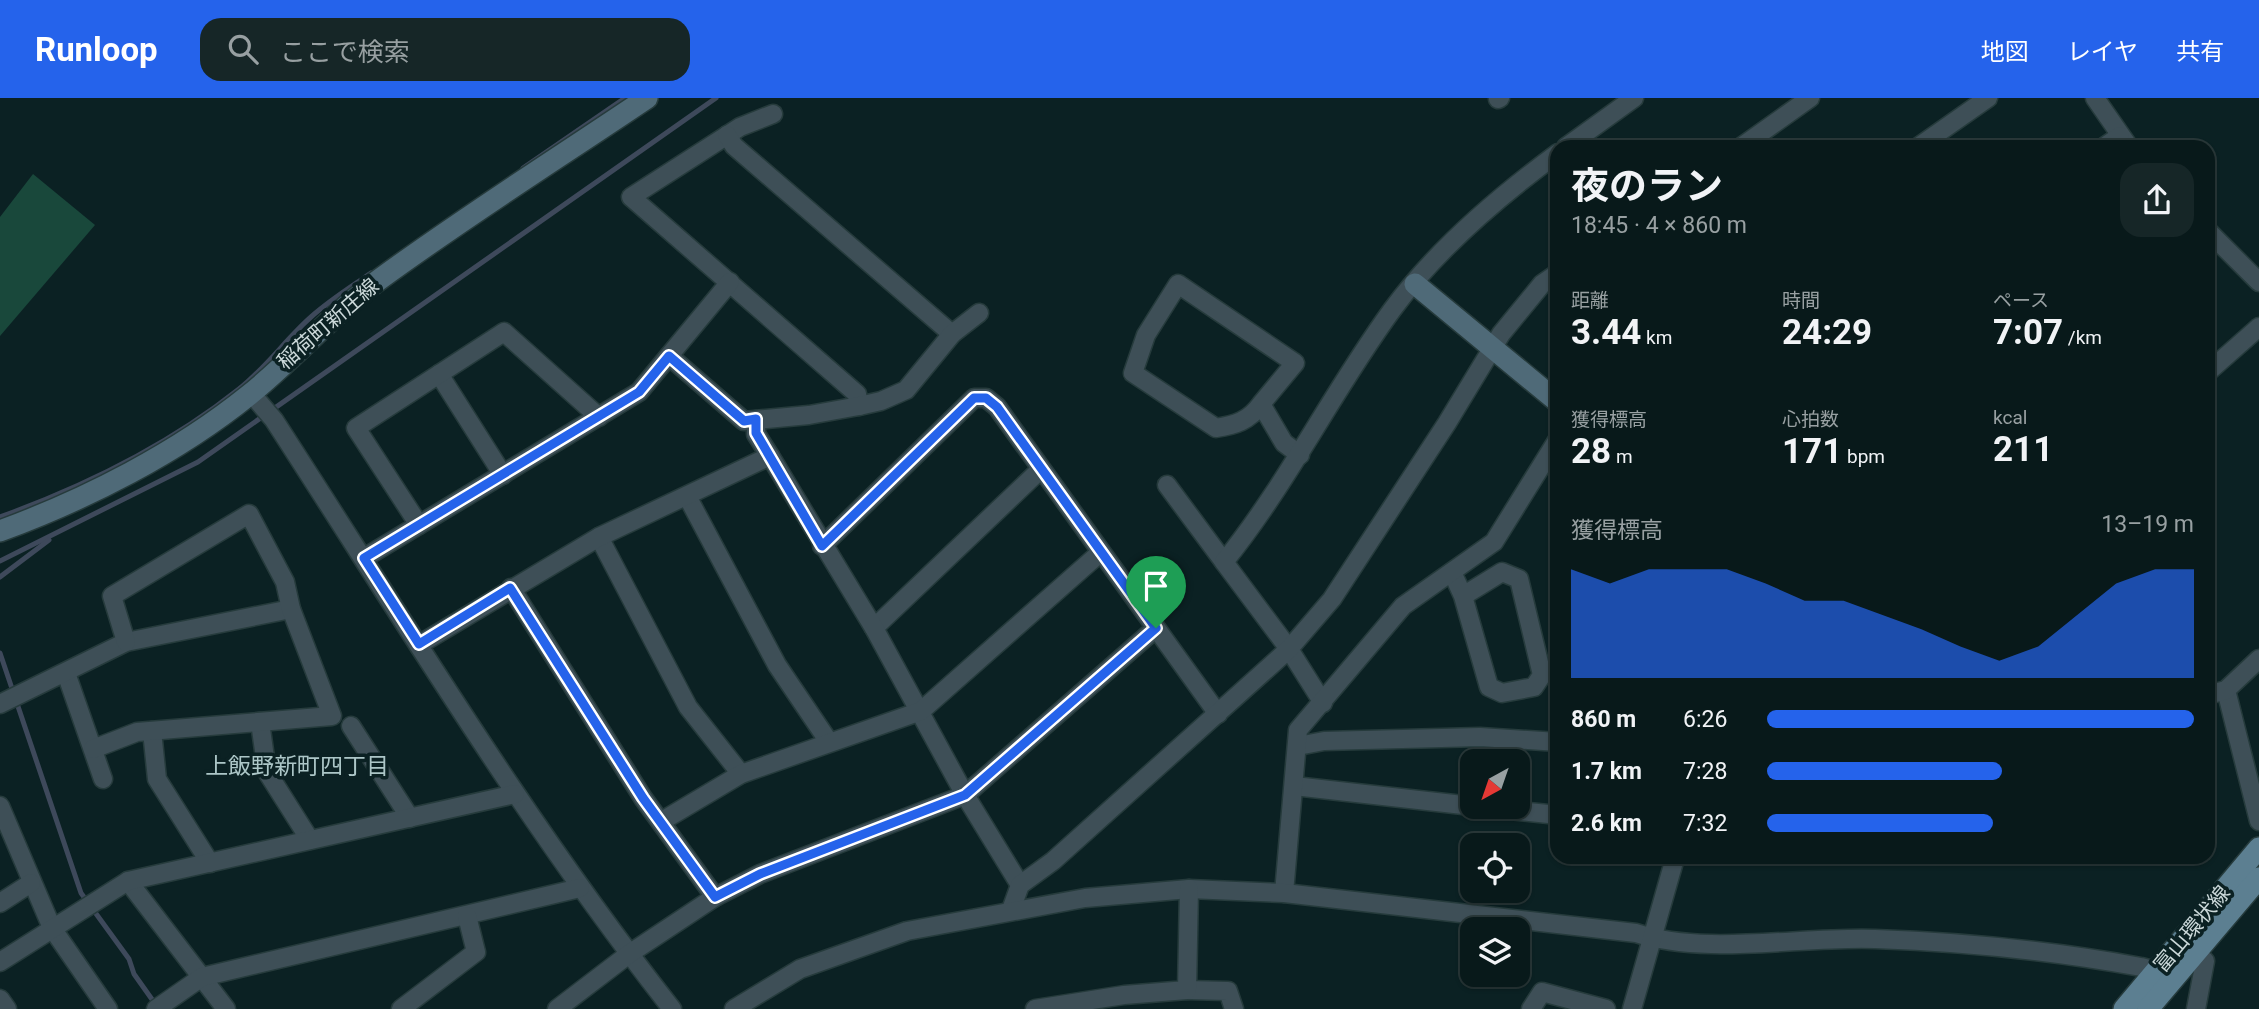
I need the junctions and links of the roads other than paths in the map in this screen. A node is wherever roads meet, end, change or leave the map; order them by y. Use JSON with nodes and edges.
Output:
{"nodes":[{"id":1,"x":647,"y":98,"type":"edge"},
{"id":2,"x":1634,"y":98,"type":"edge"},
{"id":3,"x":1810,"y":98,"type":"edge"},
{"id":4,"x":1989,"y":98,"type":"edge"},
{"id":5,"x":2095,"y":98,"type":"edge"},
{"id":6,"x":773,"y":114,"type":"dead end"},
{"id":7,"x":727,"y":135,"type":"junction"},
{"id":8,"x":1576,"y":140,"type":"edge"},
{"id":9,"x":1751,"y":140,"type":"edge"},
{"id":10,"x":1928,"y":140,"type":"edge"},
{"id":11,"x":2124,"y":140,"type":"edge"},
{"id":12,"x":1550,"y":159,"type":"edge"},
{"id":13,"x":2215,"y":239,"type":"edge"},
{"id":14,"x":1550,"y":278,"type":"edge"},
{"id":15,"x":730,"y":282,"type":"junction"},
{"id":16,"x":2259,"y":282,"type":"edge"},
{"id":17,"x":1415,"y":284,"type":"junction"},
{"id":18,"x":979,"y":313,"type":"dead end"},
{"id":19,"x":2259,"y":327,"type":"edge"},
{"id":20,"x":953,"y":334,"type":"junction"},
{"id":21,"x":1492,"y":348,"type":"junction"},
{"id":22,"x":669,"y":356,"type":"junction"},
{"id":23,"x":2215,"y":365,"type":"edge"},
{"id":24,"x":439,"y":374,"type":"junction"},
{"id":25,"x":1550,"y":395,"type":"edge"},
{"id":26,"x":1261,"y":404,"type":"junction"},
{"id":27,"x":859,"y":406,"type":"junction"},
{"id":28,"x":263,"y":407,"type":"junction"},
{"id":29,"x":599,"y":417,"type":"junction"},
{"id":30,"x":756,"y":419,"type":"junction"},
{"id":31,"x":1550,"y":452,"type":"edge"},
{"id":32,"x":1300,"y":455,"type":"junction"},
{"id":33,"x":770,"y":456,"type":"junction"},
{"id":34,"x":1041,"y":469,"type":"junction"},
{"id":35,"x":503,"y":475,"type":"junction"},
{"id":36,"x":1167,"y":485,"type":"dead end"},
{"id":37,"x":687,"y":496,"type":"junction"},
{"id":38,"x":419,"y":525,"type":"junction"},
{"id":39,"x":0,"y":531,"type":"edge"},
{"id":40,"x":599,"y":537,"type":"junction"},
{"id":41,"x":822,"y":546,"type":"junction"},
{"id":42,"x":1101,"y":552,"type":"junction"},
{"id":43,"x":364,"y":558,"type":"junction"},
{"id":44,"x":1224,"y":562,"type":"junction"},
{"id":45,"x":1452,"y":572,"type":"junction"},
{"id":46,"x":510,"y":588,"type":"junction"},
{"id":47,"x":1463,"y":596,"type":"junction"},
{"id":48,"x":291,"y":609,"type":"junction"},
{"id":49,"x":874,"y":628,"type":"junction"},
{"id":50,"x":1156,"y":628,"type":"junction"},
{"id":51,"x":126,"y":642,"type":"junction"},
{"id":52,"x":419,"y":644,"type":"junction"},
{"id":53,"x":1289,"y":649,"type":"junction"},
{"id":54,"x":2259,"y":659,"type":"edge"},
{"id":55,"x":66,"y":673,"type":"junction"},
{"id":56,"x":2217,"y":693,"type":"edge"},
{"id":57,"x":1323,"y":703,"type":"junction"},
{"id":58,"x":0,"y":705,"type":"edge"},
{"id":59,"x":921,"y":712,"type":"junction"},
{"id":60,"x":1218,"y":714,"type":"junction"},
{"id":61,"x":260,"y":722,"type":"junction"},
{"id":62,"x":351,"y":726,"type":"dead end"},
{"id":63,"x":152,"y":731,"type":"junction"},
{"id":64,"x":1550,"y":741,"type":"edge"},
{"id":65,"x":829,"y":742,"type":"junction"},
{"id":66,"x":1298,"y":746,"type":"junction"},
{"id":67,"x":93,"y":749,"type":"junction"},
{"id":68,"x":741,"y":774,"type":"junction"},
{"id":69,"x":103,"y":779,"type":"dead end"},
{"id":70,"x":1294,"y":786,"type":"junction"},
{"id":71,"x":515,"y":794,"type":"junction"},
{"id":72,"x":965,"y":795,"type":"junction"},
{"id":73,"x":1460,"y":805,"type":"edge"},
{"id":74,"x":0,"y":806,"type":"edge"},
{"id":75,"x":1530,"y":812,"type":"edge"},
{"id":76,"x":1550,"y":814,"type":"edge"},
{"id":77,"x":410,"y":818,"type":"junction"},
{"id":78,"x":663,"y":821,"type":"junction"},
{"id":79,"x":2259,"y":821,"type":"edge"},
{"id":80,"x":310,"y":840,"type":"junction"},
{"id":81,"x":2259,"y":848,"type":"edge"},
{"id":82,"x":210,"y":863,"type":"junction"},
{"id":83,"x":1673,"y":864,"type":"edge"},
{"id":84,"x":2259,"y":878,"type":"edge"},
{"id":85,"x":128,"y":881,"type":"junction"},
{"id":86,"x":31,"y":883,"type":"junction"},
{"id":87,"x":1020,"y":885,"type":"junction"},
{"id":88,"x":580,"y":888,"type":"junction"},
{"id":89,"x":1189,"y":889,"type":"junction"},
{"id":90,"x":1284,"y":893,"type":"junction"},
{"id":91,"x":715,"y":897,"type":"junction"},
{"id":92,"x":0,"y":903,"type":"edge"},
{"id":93,"x":1011,"y":910,"type":"junction"},
{"id":94,"x":467,"y":916,"type":"junction"},
{"id":95,"x":52,"y":928,"type":"junction"},
{"id":96,"x":1654,"y":939,"type":"junction"},
{"id":97,"x":2195,"y":952,"type":"junction"},
{"id":98,"x":629,"y":954,"type":"junction"},
{"id":99,"x":0,"y":962,"type":"edge"},
{"id":100,"x":202,"y":977,"type":"junction"},
{"id":101,"x":2163,"y":977,"type":"junction"},
{"id":102,"x":1187,"y":990,"type":"junction"},
{"id":103,"x":0,"y":999,"type":"edge"},
{"id":104,"x":1066,"y":1007,"type":"edge"},
{"id":105,"x":7,"y":1009,"type":"edge"},
{"id":106,"x":108,"y":1009,"type":"edge"},
{"id":107,"x":156,"y":1009,"type":"edge"},
{"id":108,"x":226,"y":1009,"type":"edge"},
{"id":109,"x":401,"y":1009,"type":"edge"},
{"id":110,"x":557,"y":1009,"type":"edge"},
{"id":111,"x":672,"y":1009,"type":"edge"},
{"id":112,"x":734,"y":1009,"type":"edge"},
{"id":113,"x":1035,"y":1009,"type":"edge"},
{"id":114,"x":1234,"y":1009,"type":"edge"},
{"id":115,"x":1531,"y":1009,"type":"edge"},
{"id":116,"x":1606,"y":1009,"type":"edge"},
{"id":117,"x":1632,"y":1009,"type":"edge"},
{"id":118,"x":2124,"y":1009,"type":"edge"},
{"id":119,"x":2148,"y":1009,"type":"edge"},
{"id":120,"x":2196,"y":1009,"type":"edge"}],
"edges":[{"from":1,"to":28,"type":"main road","name":"稲荷町新庄線"},
{"from":2,"to":8,"type":"street"},
{"from":3,"to":9,"type":"street"},
{"from":4,"to":10,"type":"street"},
{"from":5,"to":11,"type":"street"},
{"from":6,"to":7,"type":"street"},
{"from":7,"to":15,"type":"street"},
{"from":7,"to":20,"type":"street"},
{"from":12,"to":17,"type":"street"},
{"from":13,"to":16,"type":"street"},
{"from":14,"to":21,"type":"street"},
{"from":15,"to":22,"type":"street"},
{"from":15,"to":27,"type":"street"},
{"from":17,"to":21,"type":"main road"},
{"from":17,"to":32,"type":"street"},
{"from":18,"to":20,"type":"street"},
{"from":19,"to":23,"type":"street"},
{"from":20,"to":27,"type":"street"},
{"from":21,"to":25,"type":"main road"},
{"from":21,"to":53,"type":"street"},
{"from":22,"to":29,"type":"street"},
{"from":22,"to":30,"type":"street"},
{"from":24,"to":29,"type":"street"},
{"from":24,"to":35,"type":"street"},
{"from":24,"to":38,"type":"street"},
{"from":26,"to":26,"type":"street"},
{"from":26,"to":32,"type":"street"},
{"from":27,"to":30,"type":"street"},
{"from":28,"to":39,"type":"main road","name":"稲荷町新庄線"},
{"from":28,"to":43,"type":"street"},
{"from":29,"to":35,"type":"street"},
{"from":30,"to":33,"type":"street"},
{"from":31,"to":45,"type":"street"},
{"from":32,"to":44,"type":"street"},
{"from":33,"to":37,"type":"street"},
{"from":33,"to":41,"type":"street"},
{"from":34,"to":41,"type":"street"},
{"from":34,"to":42,"type":"street"},
{"from":34,"to":49,"type":"street"},
{"from":35,"to":38,"type":"street"},
{"from":36,"to":44,"type":"street"},
{"from":37,"to":40,"type":"street"},
{"from":37,"to":65,"type":"street"},
{"from":38,"to":43,"type":"street"},
{"from":40,"to":46,"type":"street"},
{"from":40,"to":68,"type":"street"},
{"from":41,"to":49,"type":"street"},
{"from":42,"to":50,"type":"street"},
{"from":42,"to":59,"type":"street"},
{"from":43,"to":52,"type":"street"},
{"from":44,"to":53,"type":"street"},
{"from":45,"to":47,"type":"street"},
{"from":45,"to":57,"type":"street"},
{"from":46,"to":52,"type":"street"},
{"from":46,"to":78,"type":"street"},
{"from":47,"to":47,"type":"street"},
{"from":48,"to":51,"type":"street"},
{"from":48,"to":51,"type":"street"},
{"from":48,"to":61,"type":"street"},
{"from":49,"to":59,"type":"street"},
{"from":50,"to":60,"type":"street"},
{"from":50,"to":72,"type":"street"},
{"from":51,"to":55,"type":"street"},
{"from":52,"to":71,"type":"street"},
{"from":53,"to":57,"type":"street"},
{"from":53,"to":60,"type":"street"},
{"from":54,"to":56,"type":"street"},
{"from":55,"to":58,"type":"street"},
{"from":55,"to":67,"type":"street"},
{"from":56,"to":79,"type":"street"},
{"from":57,"to":66,"type":"street"},
{"from":59,"to":65,"type":"street"},
{"from":59,"to":72,"type":"street"},
{"from":60,"to":87,"type":"street"},
{"from":61,"to":63,"type":"street"},
{"from":61,"to":80,"type":"street"},
{"from":62,"to":77,"type":"street"},
{"from":63,"to":67,"type":"street"},
{"from":63,"to":82,"type":"street"},
{"from":64,"to":66,"type":"street"},
{"from":65,"to":68,"type":"street"},
{"from":66,"to":70,"type":"street"},
{"from":67,"to":69,"type":"street"},
{"from":68,"to":78,"type":"street"},
{"from":70,"to":73,"type":"street"},
{"from":70,"to":90,"type":"street"},
{"from":71,"to":77,"type":"street"},
{"from":71,"to":88,"type":"street"},
{"from":72,"to":87,"type":"street"},
{"from":72,"to":91,"type":"street"},
{"from":74,"to":86,"type":"street"},
{"from":75,"to":76,"type":"street"},
{"from":77,"to":80,"type":"street"},
{"from":78,"to":91,"type":"street"},
{"from":80,"to":82,"type":"street"},
{"from":81,"to":101,"type":"main road","name":"富山環状線"},
{"from":82,"to":85,"type":"street"},
{"from":83,"to":96,"type":"street"},
{"from":84,"to":97,"type":"main road","name":"富山環状線"},
{"from":85,"to":95,"type":"street"},
{"from":85,"to":100,"type":"street"},
{"from":86,"to":92,"type":"street"},
{"from":86,"to":95,"type":"street"},
{"from":87,"to":93,"type":"street"},
{"from":88,"to":94,"type":"street"},
{"from":88,"to":98,"type":"street"},
{"from":89,"to":90,"type":"street"},
{"from":89,"to":93,"type":"street"},
{"from":89,"to":102,"type":"street"},
{"from":90,"to":96,"type":"street"},
{"from":91,"to":98,"type":"street"},
{"from":93,"to":112,"type":"street"},
{"from":94,"to":100,"type":"street"},
{"from":94,"to":109,"type":"street"},
{"from":95,"to":99,"type":"street"},
{"from":95,"to":106,"type":"street"},
{"from":96,"to":101,"type":"street"},
{"from":96,"to":117,"type":"street"},
{"from":97,"to":101,"type":"main road","name":"富山環状線"},
{"from":97,"to":120,"type":"street"},
{"from":98,"to":110,"type":"street"},
{"from":98,"to":111,"type":"street"},
{"from":100,"to":107,"type":"street"},
{"from":100,"to":108,"type":"street"},
{"from":101,"to":118,"type":"main road","name":"富山環状線"},
{"from":101,"to":119,"type":"main road","name":"富山環状線"},
{"from":102,"to":104,"type":"street"},
{"from":102,"to":114,"type":"street"},
{"from":103,"to":105,"type":"street"},
{"from":104,"to":113,"type":"street"},
{"from":115,"to":116,"type":"street"}]}
